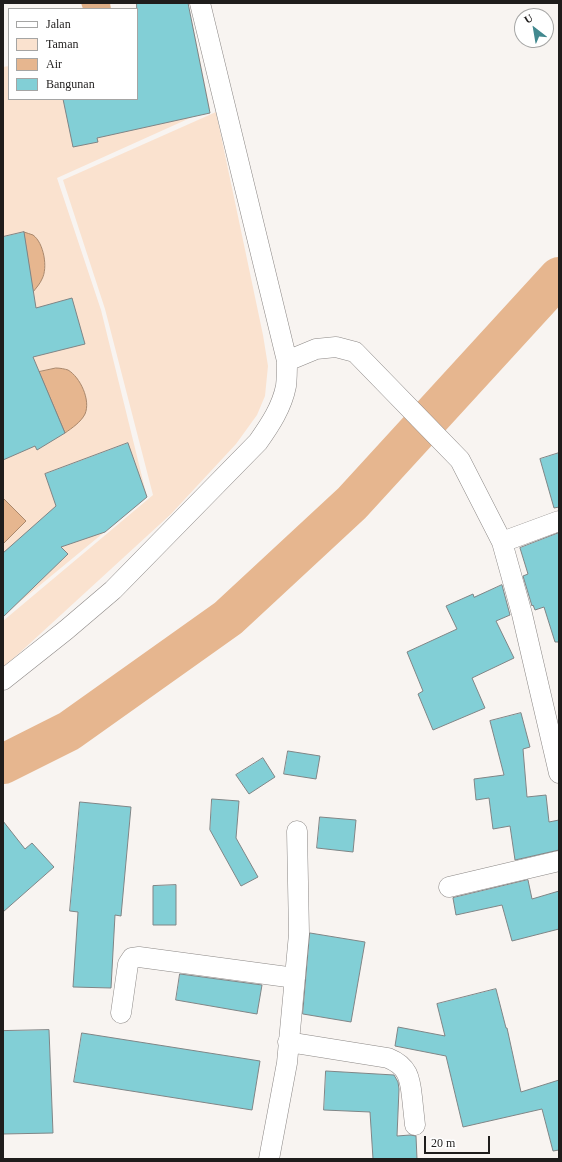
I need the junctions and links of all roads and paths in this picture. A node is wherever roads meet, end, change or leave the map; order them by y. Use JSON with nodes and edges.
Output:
{"nodes":[{"id":1,"x":200,"y":3,"type":"edge"},
{"id":2,"x":287,"y":361,"type":"junction"},
{"id":3,"x":559,"y":521,"type":"edge"},
{"id":4,"x":502,"y":542,"type":"junction"},
{"id":5,"x":3,"y":680,"type":"edge"},
{"id":6,"x":559,"y":773,"type":"edge"},
{"id":7,"x":297,"y":831,"type":"dead end"},
{"id":8,"x":559,"y":862,"type":"edge"},
{"id":9,"x":449,"y":887,"type":"dead end"},
{"id":10,"x":295,"y":978,"type":"junction"},
{"id":11,"x":120,"y":1013,"type":"dead end"},
{"id":12,"x":288,"y":1042,"type":"junction"},
{"id":13,"x":415,"y":1125,"type":"dead end"},
{"id":14,"x":269,"y":1159,"type":"edge"}],
"edges":[{"from":1,"to":2,"type":"street"},
{"from":2,"to":4,"type":"street"},
{"from":2,"to":5,"type":"street"},
{"from":3,"to":4,"type":"street"},
{"from":4,"to":6,"type":"street"},
{"from":7,"to":10,"type":"street"},
{"from":8,"to":9,"type":"street"},
{"from":10,"to":11,"type":"street"},
{"from":10,"to":12,"type":"street"},
{"from":12,"to":13,"type":"street"},
{"from":12,"to":14,"type":"street"}]}
